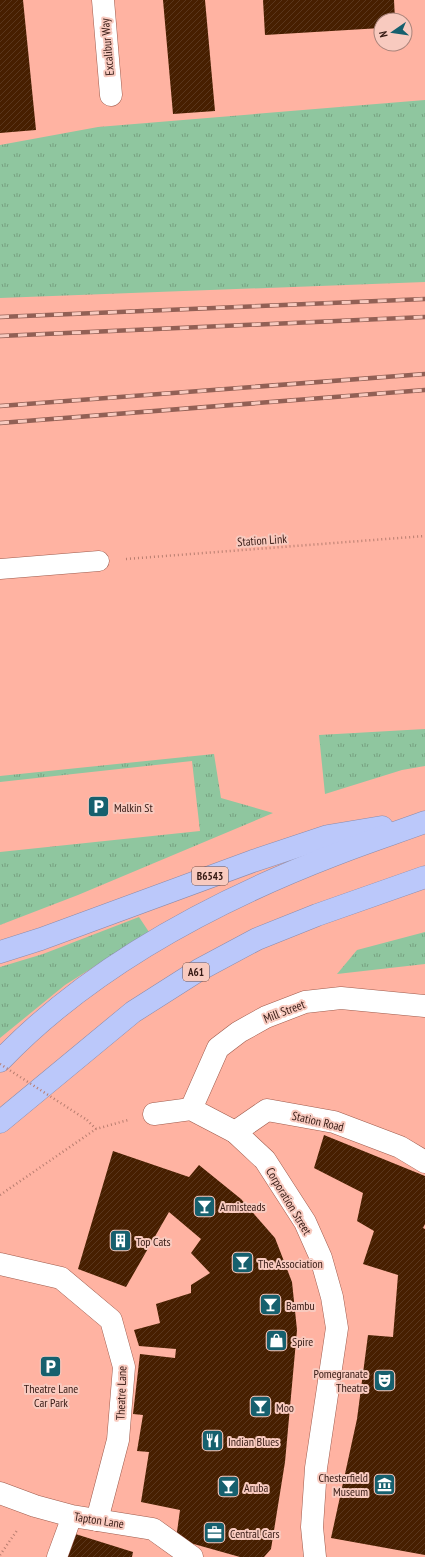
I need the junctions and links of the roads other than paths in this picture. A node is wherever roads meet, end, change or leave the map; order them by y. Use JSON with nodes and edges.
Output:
{"nodes":[{"id":1,"x":103,"y":0,"type":"edge"},
{"id":2,"x":111,"y":95,"type":"dead end"},
{"id":3,"x":100,"y":561,"type":"road end"},
{"id":4,"x":0,"y":569,"type":"edge"},
{"id":5,"x":425,"y":822,"type":"edge"},
{"id":6,"x":425,"y":877,"type":"edge"},
{"id":7,"x":0,"y":952,"type":"edge"},
{"id":8,"x":425,"y":1006,"type":"edge"},
{"id":9,"x":0,"y":1062,"type":"edge"},
{"id":10,"x":190,"y":1109,"type":"junction"},
{"id":11,"x":154,"y":1114,"type":"dead end"},
{"id":12,"x":0,"y":1122,"type":"edge"},
{"id":13,"x":235,"y":1132,"type":"junction"},
{"id":14,"x":425,"y":1162,"type":"edge"},
{"id":15,"x":0,"y":1264,"type":"edge"},
{"id":16,"x":0,"y":1493,"type":"edge"},
{"id":17,"x":72,"y":1516,"type":"junction"},
{"id":18,"x":96,"y":1520,"type":"junction"},
{"id":19,"x":57,"y":1557,"type":"edge"},
{"id":20,"x":192,"y":1557,"type":"edge"},
{"id":21,"x":315,"y":1557,"type":"edge"}],
"edges":[{"from":1,"to":2,"type":"street","name":"Excalibur Way"},
{"from":3,"to":4,"type":"lane"},
{"from":5,"to":7,"type":"highway","number":"B6543"},
{"from":5,"to":9,"type":"highway"},
{"from":6,"to":12,"type":"highway","number":"A61"},
{"from":8,"to":10,"type":"street","name":"Mill Street"},
{"from":10,"to":11,"type":"street"},
{"from":10,"to":13,"type":"street","name":"Corporation Street"},
{"from":13,"to":14,"type":"street","name":"Station Road"},
{"from":13,"to":21,"type":"street","name":"Corporation Street"},
{"from":15,"to":18,"type":"street","name":"Theatre Lane"},
{"from":16,"to":17,"type":"street","name":"Tapton Lane"},
{"from":17,"to":18,"type":"street","name":"Tapton Lane"},
{"from":17,"to":19,"type":"lane"},
{"from":18,"to":20,"type":"street","name":"Tapton Lane"}]}
